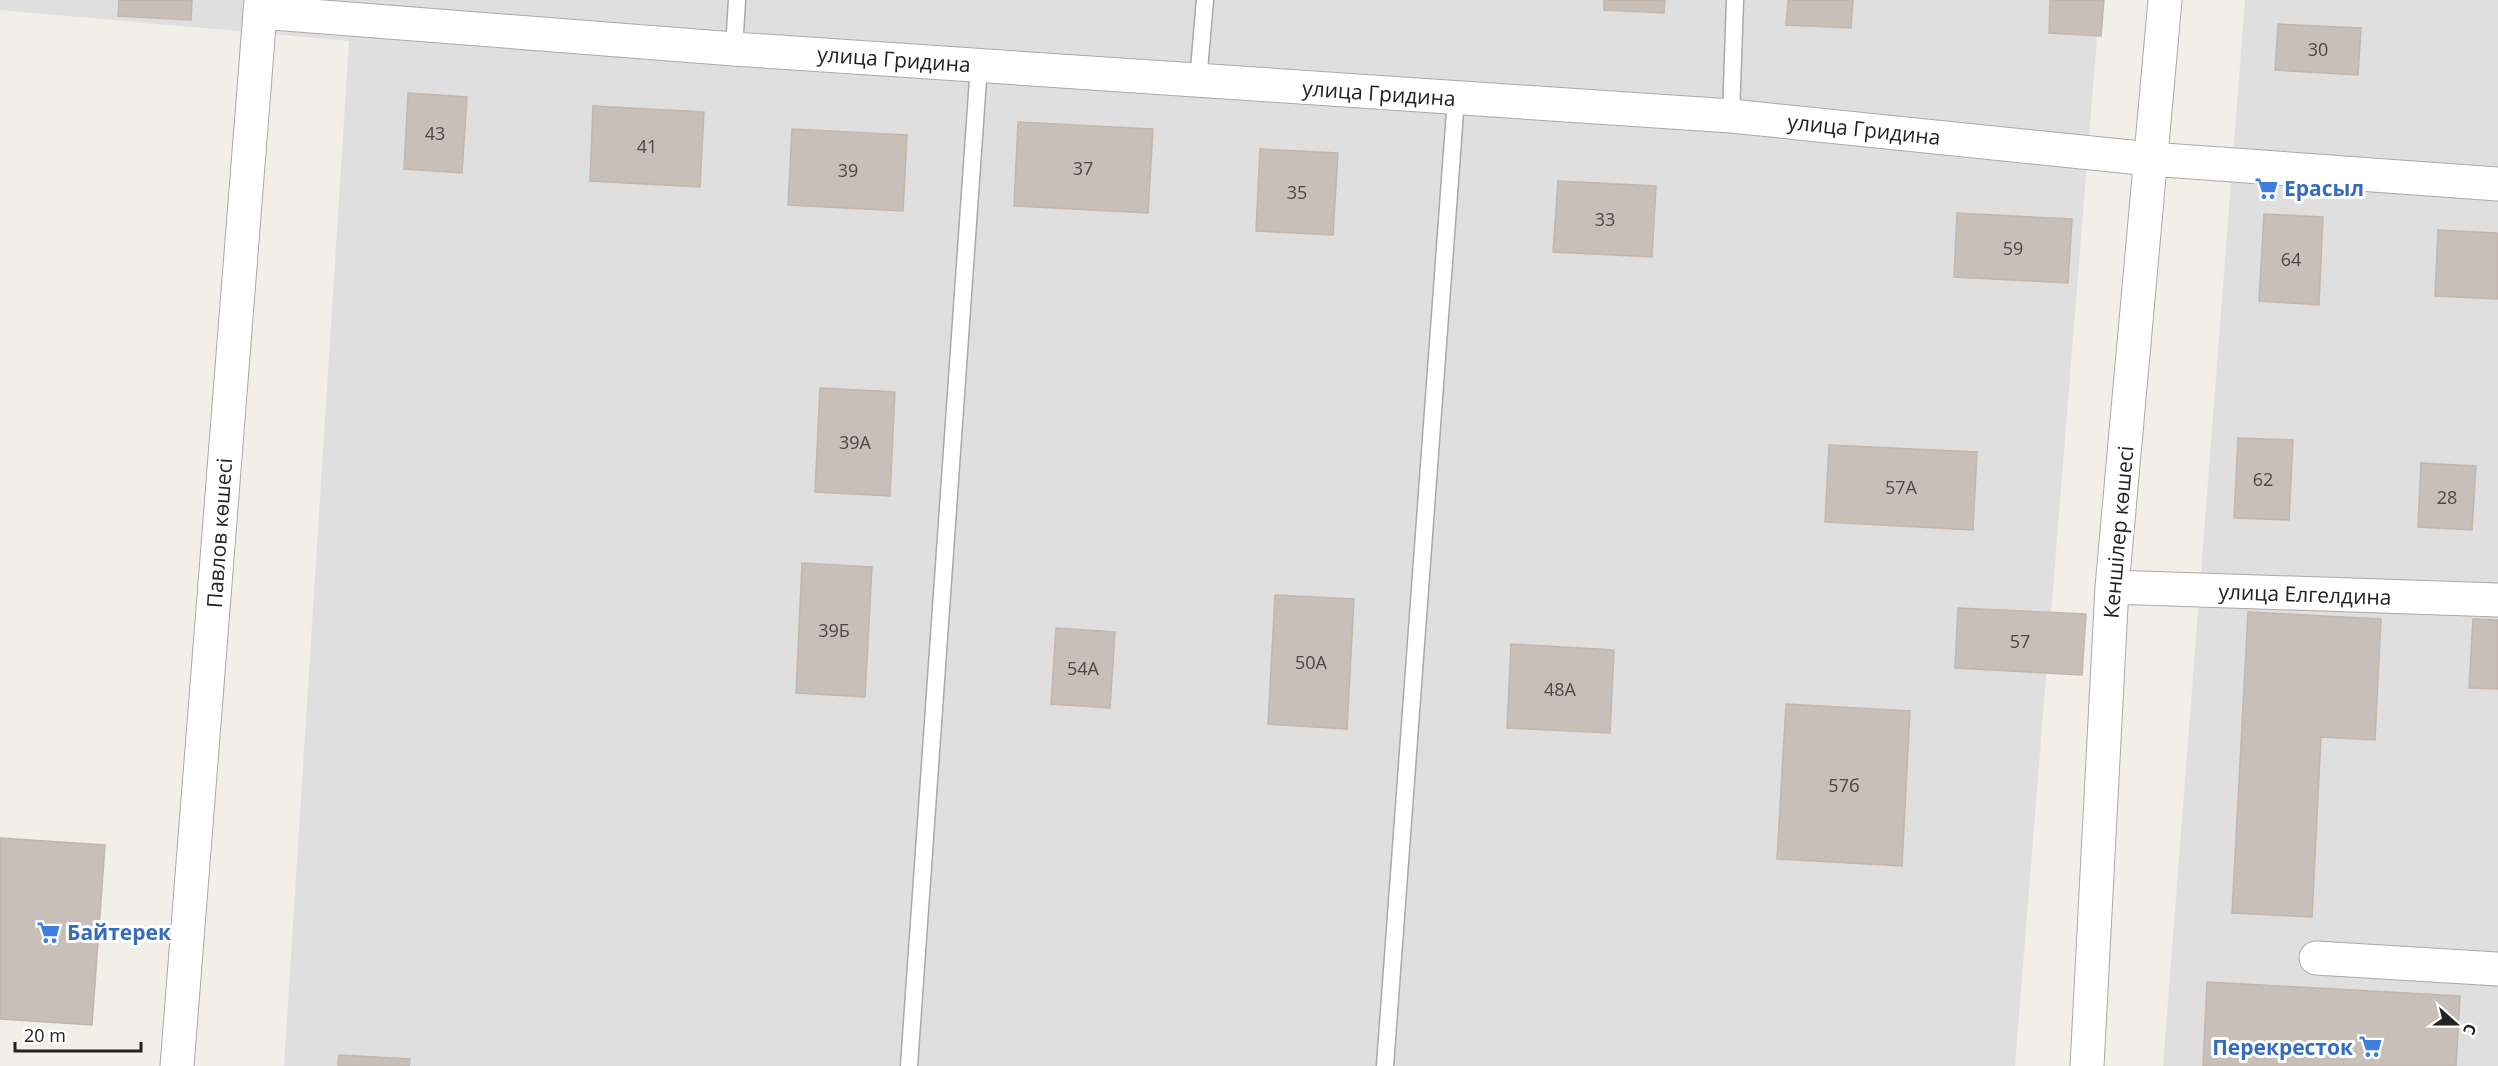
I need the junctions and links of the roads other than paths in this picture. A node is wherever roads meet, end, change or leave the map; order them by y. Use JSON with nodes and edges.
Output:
{"nodes":[{"id":1,"x":737,"y":0,"type":"edge"},
{"id":2,"x":1205,"y":0,"type":"edge"},
{"id":3,"x":1735,"y":0,"type":"edge"},
{"id":4,"x":2165,"y":0,"type":"edge"},
{"id":5,"x":260,"y":6,"type":"edge"},
{"id":6,"x":734,"y":48,"type":"junction"},
{"id":7,"x":979,"y":65,"type":"junction"},
{"id":8,"x":1198,"y":81,"type":"junction"},
{"id":9,"x":1456,"y":98,"type":"junction"},
{"id":10,"x":1731,"y":116,"type":"junction"},
{"id":11,"x":2151,"y":159,"type":"junction"},
{"id":12,"x":2498,"y":184,"type":"edge"},
{"id":13,"x":2112,"y":587,"type":"junction"},
{"id":14,"x":2498,"y":600,"type":"edge"},
{"id":15,"x":2316,"y":958,"type":"dead end"},
{"id":16,"x":2498,"y":969,"type":"edge"},
{"id":17,"x":177,"y":1066,"type":"edge"},
{"id":18,"x":909,"y":1066,"type":"edge"},
{"id":19,"x":1385,"y":1066,"type":"edge"},
{"id":20,"x":2087,"y":1066,"type":"edge"}],
"edges":[{"from":1,"to":6,"type":"lane"},
{"from":2,"to":8,"type":"lane"},
{"from":3,"to":10,"type":"lane"},
{"from":4,"to":11,"type":"street","name":"Кеншілер көшесі"},
{"from":5,"to":6,"type":"street","name":"улица Гридина"},
{"from":5,"to":17,"type":"street","name":"Павлов көшесі"},
{"from":6,"to":7,"type":"street","name":"улица Гридина"},
{"from":7,"to":8,"type":"street","name":"улица Гридина"},
{"from":7,"to":18,"type":"lane"},
{"from":8,"to":9,"type":"street","name":"улица Гридина"},
{"from":9,"to":10,"type":"street","name":"улица Гридина"},
{"from":9,"to":19,"type":"lane"},
{"from":10,"to":11,"type":"street","name":"улица Гридина"},
{"from":11,"to":12,"type":"street","name":"улица Гридина"},
{"from":11,"to":13,"type":"street","name":"Кеншілер көшесі"},
{"from":13,"to":14,"type":"street","name":"улица Елгелдина"},
{"from":13,"to":20,"type":"street","name":"Кеншілер көшесі"},
{"from":15,"to":16,"type":"street"}]}
